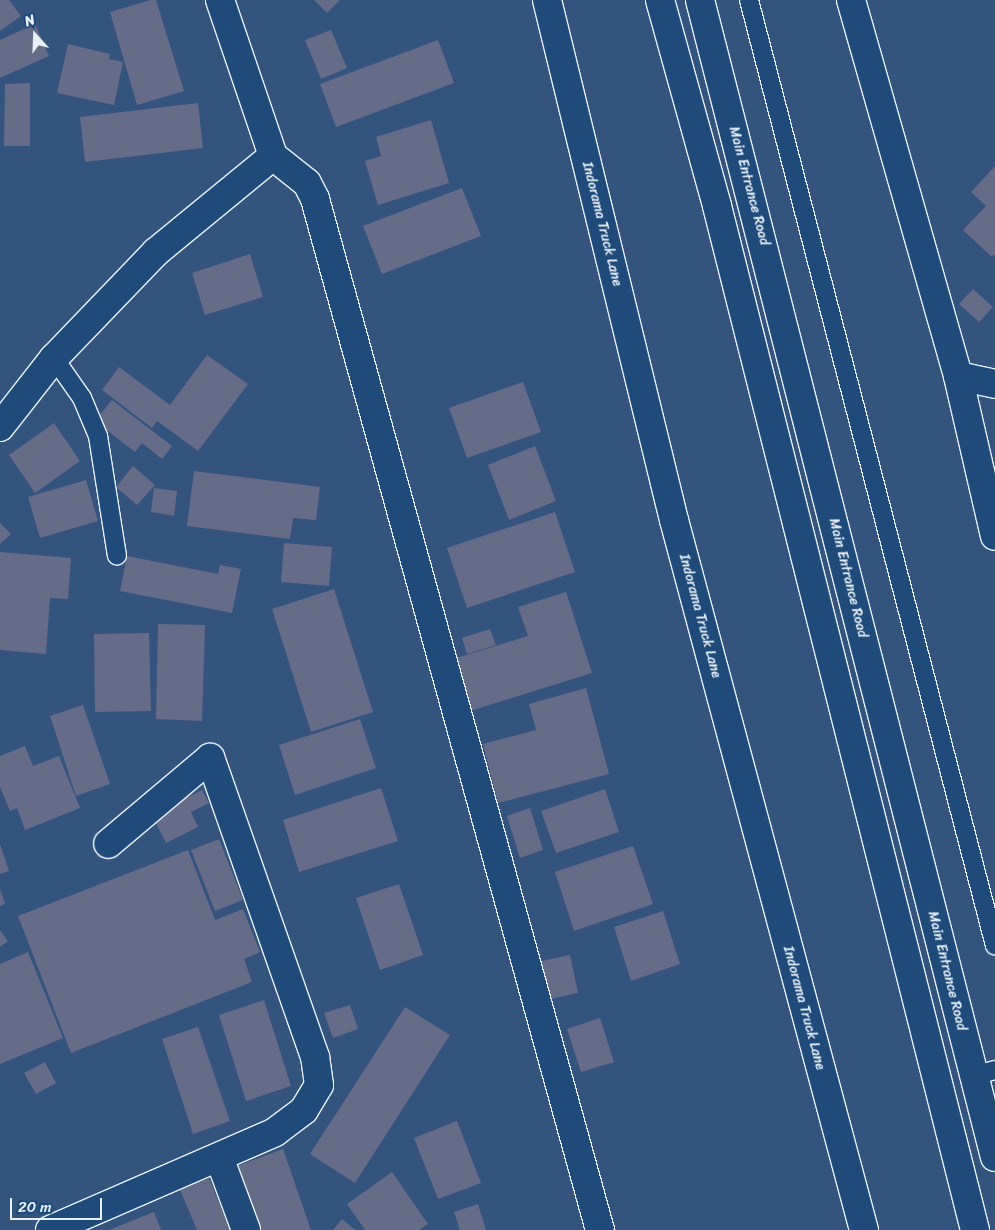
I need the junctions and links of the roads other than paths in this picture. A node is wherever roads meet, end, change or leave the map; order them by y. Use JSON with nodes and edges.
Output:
{"nodes":[{"id":1,"x":220,"y":0,"type":"edge"},
{"id":2,"x":547,"y":0,"type":"edge"},
{"id":3,"x":660,"y":0,"type":"edge"},
{"id":4,"x":700,"y":0,"type":"edge"},
{"id":5,"x":749,"y":0,"type":"edge"},
{"id":6,"x":851,"y":0,"type":"edge"},
{"id":7,"x":273,"y":156,"type":"junction"},
{"id":8,"x":54,"y":358,"type":"junction"},
{"id":9,"x":958,"y":376,"type":"junction"},
{"id":10,"x":995,"y":384,"type":"edge"},
{"id":11,"x":0,"y":427,"type":"edge"},
{"id":12,"x":995,"y":536,"type":"edge"},
{"id":13,"x":117,"y":556,"type":"dead end"},
{"id":14,"x":108,"y":844,"type":"dead end"},
{"id":15,"x":995,"y":946,"type":"edge"},
{"id":16,"x":984,"y":1073,"type":"edge"},
{"id":17,"x":219,"y":1156,"type":"junction"},
{"id":18,"x":995,"y":1157,"type":"edge"},
{"id":19,"x":50,"y":1230,"type":"edge"},
{"id":20,"x":246,"y":1230,"type":"edge"},
{"id":21,"x":600,"y":1230,"type":"edge"},
{"id":22,"x":864,"y":1230,"type":"edge"},
{"id":23,"x":975,"y":1230,"type":"edge"}],
"edges":[{"from":1,"to":7,"type":"street"},
{"from":2,"to":22,"type":"street","name":"Indorama Truck Lane"},
{"from":3,"to":23,"type":"street"},
{"from":4,"to":16,"type":"street","name":"Main Entrance Road"},
{"from":5,"to":15,"type":"lane"},
{"from":6,"to":9,"type":"street"},
{"from":7,"to":8,"type":"street"},
{"from":7,"to":21,"type":"street"},
{"from":8,"to":11,"type":"street"},
{"from":8,"to":13,"type":"lane"},
{"from":9,"to":10,"type":"street"},
{"from":9,"to":12,"type":"street"},
{"from":14,"to":17,"type":"street"},
{"from":16,"to":18,"type":"street","name":"Main Entrance Road"},
{"from":17,"to":19,"type":"street"},
{"from":17,"to":20,"type":"street"}]}
